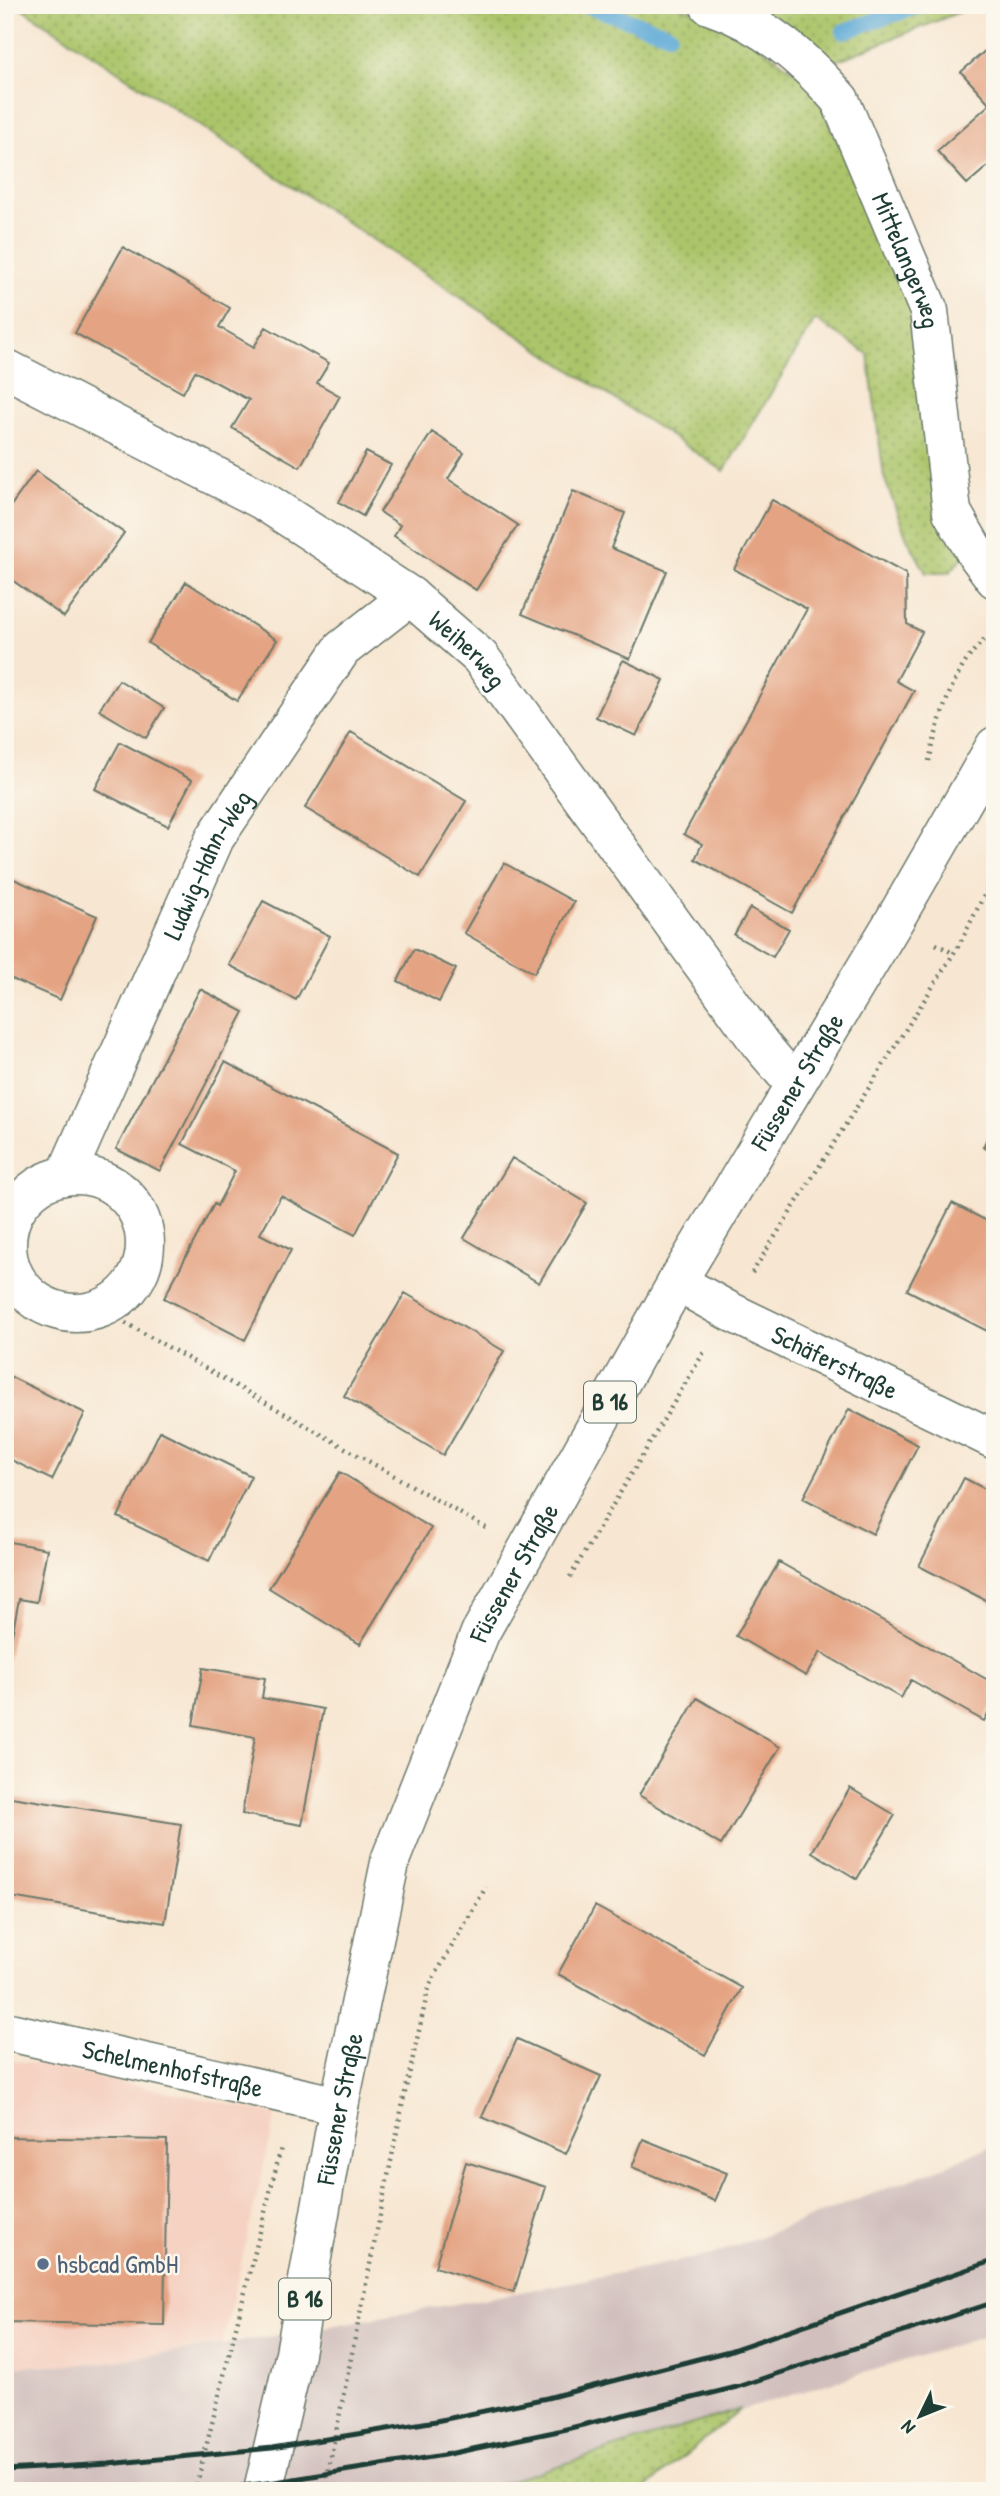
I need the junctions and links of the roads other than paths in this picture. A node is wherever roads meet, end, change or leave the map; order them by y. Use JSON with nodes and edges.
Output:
{"nodes":[{"id":1,"x":709,"y":5,"type":"edge"},
{"id":2,"x":5,"y":368,"type":"edge"},
{"id":3,"x":995,"y":579,"type":"edge"},
{"id":4,"x":410,"y":596,"type":"junction"},
{"id":5,"x":995,"y":746,"type":"edge"},
{"id":6,"x":795,"y":1085,"type":"junction"},
{"id":7,"x":66,"y":1175,"type":"junction"},
{"id":8,"x":677,"y":1282,"type":"junction"},
{"id":9,"x":995,"y":1440,"type":"edge"},
{"id":10,"x":5,"y":2031,"type":"edge"},
{"id":11,"x":339,"y":2106,"type":"junction"},
{"id":12,"x":263,"y":2491,"type":"edge"}],
"edges":[{"from":1,"to":3,"type":"street","name":"Mittelangerweg"},
{"from":2,"to":4,"type":"street","name":"Weiherweg"},
{"from":4,"to":6,"type":"street","name":"Weiherweg"},
{"from":4,"to":7,"type":"street","name":"Ludwig-Hahn-Weg"},
{"from":5,"to":6,"type":"street","name":"Füssener Straße","number":"B 16"},
{"from":6,"to":8,"type":"street","name":"Füssener Straße","number":"B 16"},
{"from":7,"to":7,"type":"street"},
{"from":8,"to":9,"type":"street","name":"Schäferstraße"},
{"from":8,"to":11,"type":"street","name":"Füssener Straße","number":"B 16"},
{"from":10,"to":11,"type":"street","name":"Schelmenhofstraße"},
{"from":11,"to":12,"type":"street","name":"Füssener Straße","number":"B 16"}]}
